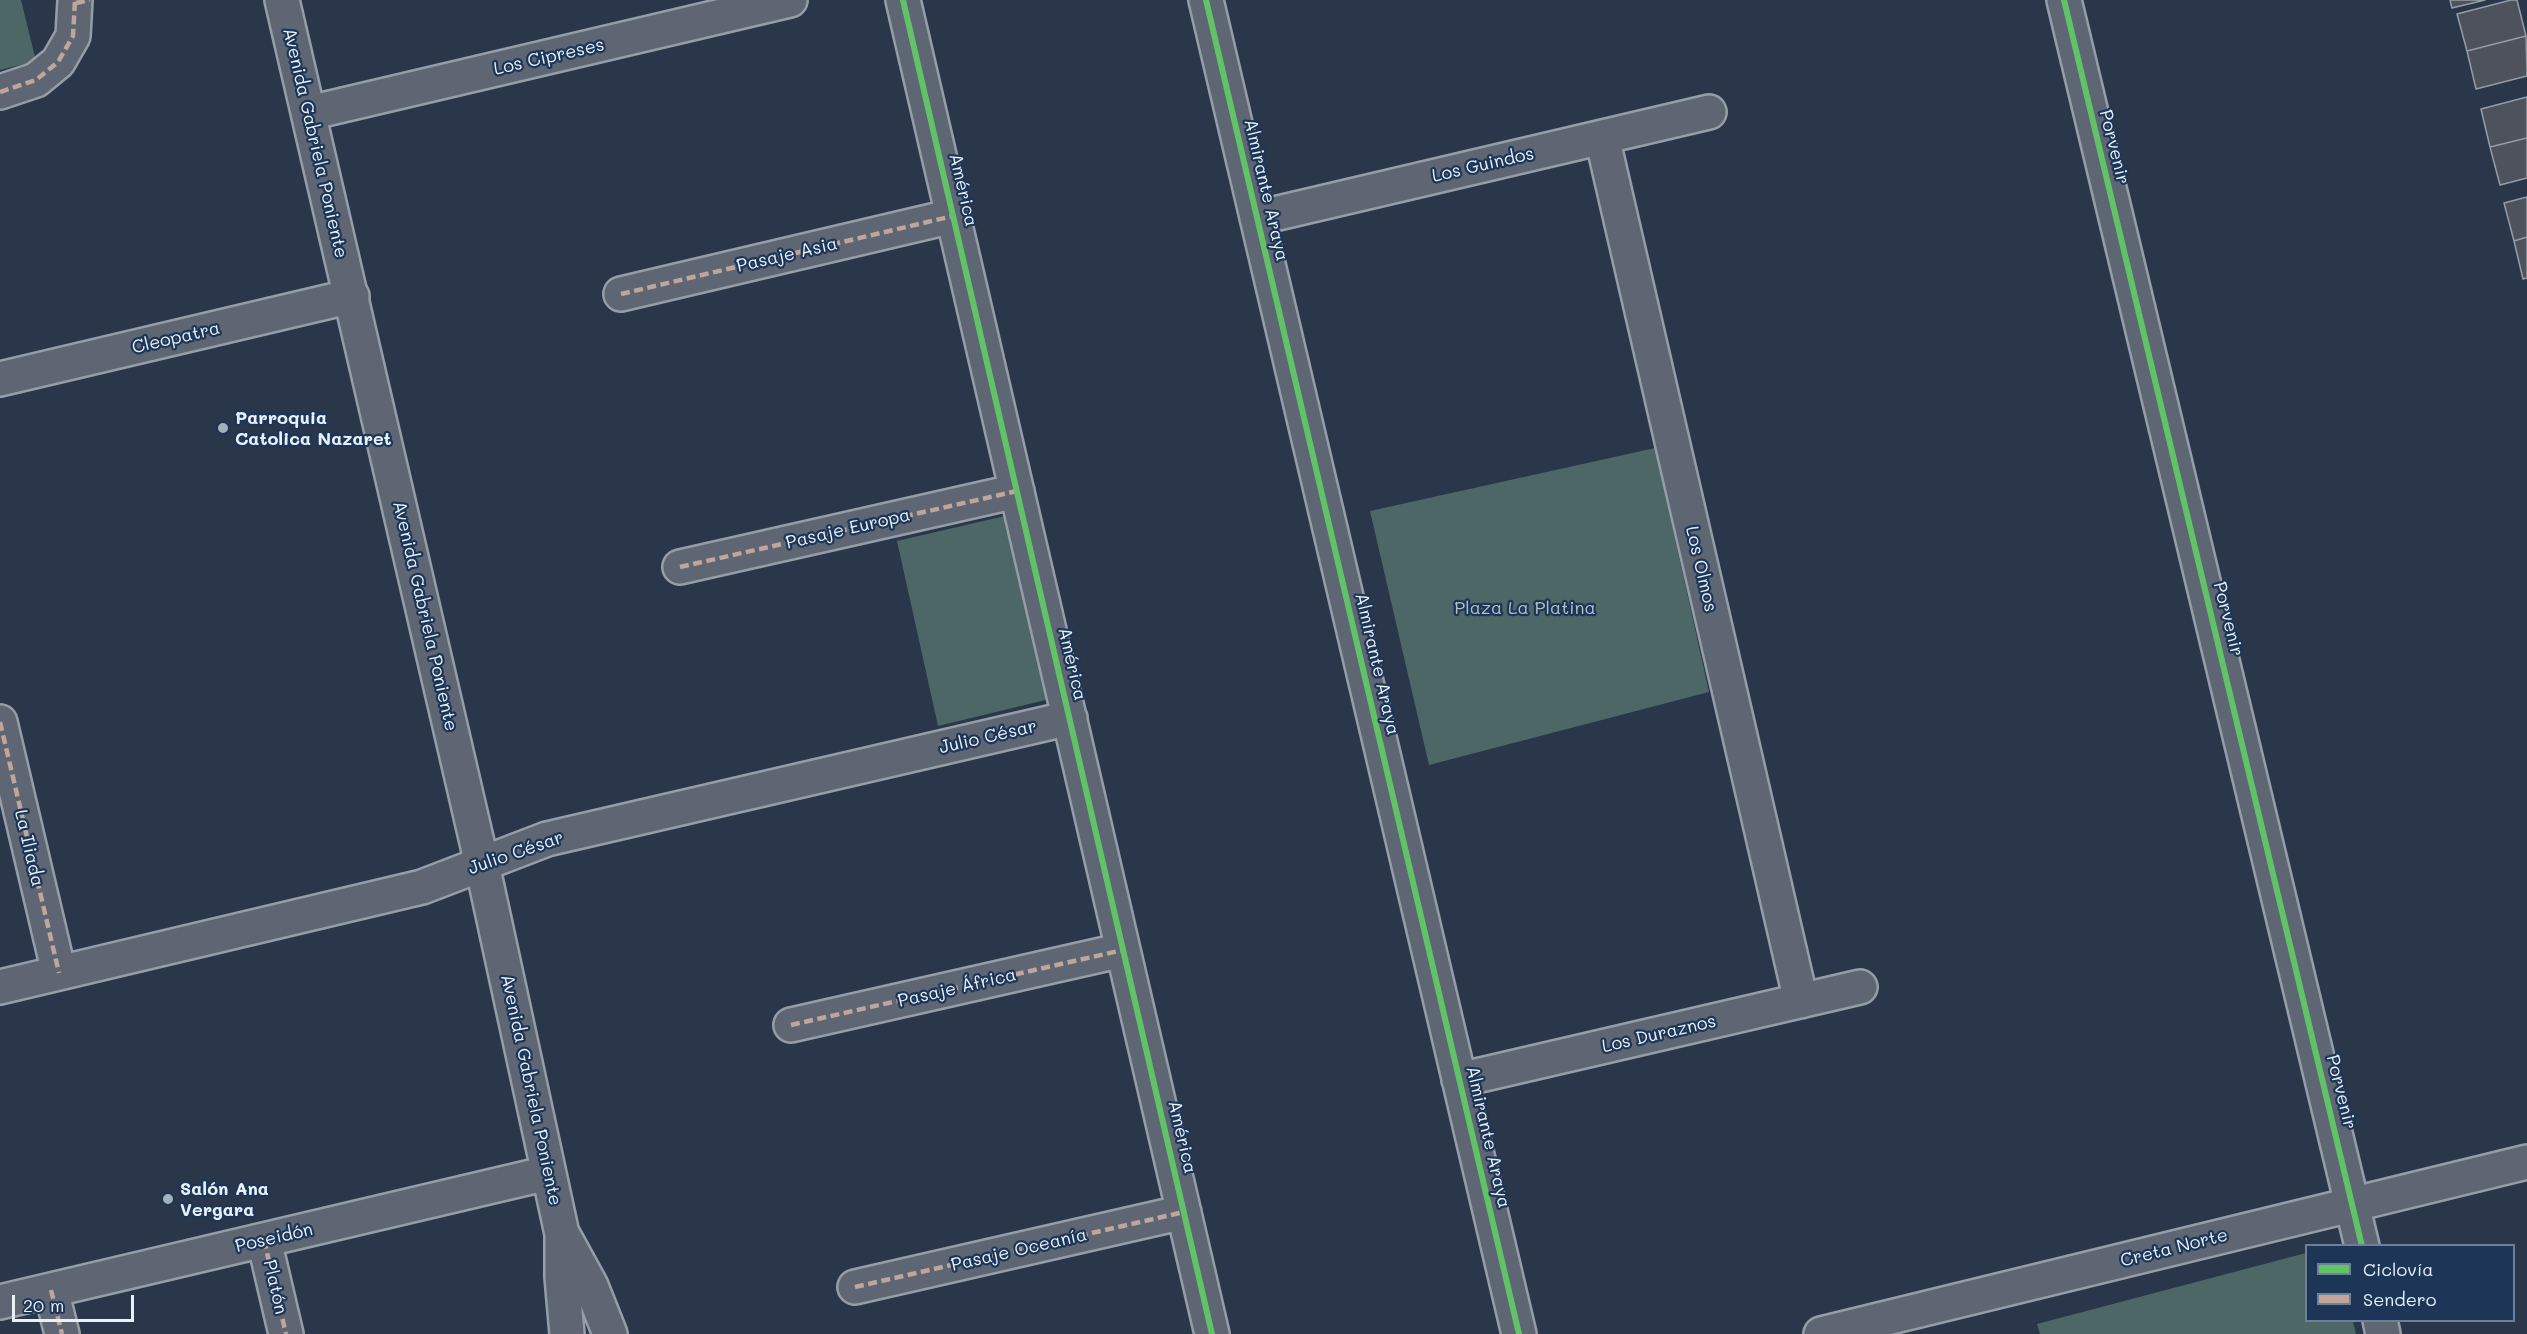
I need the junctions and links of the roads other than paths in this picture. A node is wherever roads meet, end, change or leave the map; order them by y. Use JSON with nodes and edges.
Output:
{"nodes":[{"id":1,"x":282,"y":0,"type":"edge"},
{"id":2,"x":790,"y":0,"type":"edge"},
{"id":3,"x":903,"y":0,"type":"edge"},
{"id":4,"x":1206,"y":0,"type":"edge"},
{"id":5,"x":2064,"y":0,"type":"edge"},
{"id":6,"x":81,"y":1,"type":"edge"},
{"id":7,"x":0,"y":92,"type":"edge"},
{"id":8,"x":1709,"y":112,"type":"dead end"},
{"id":9,"x":309,"y":113,"type":"junction"},
{"id":10,"x":1602,"y":137,"type":"junction"},
{"id":11,"x":953,"y":216,"type":"junction"},
{"id":12,"x":1257,"y":218,"type":"junction"},
{"id":13,"x":621,"y":294,"type":"dead end"},
{"id":14,"x":352,"y":297,"type":"junction"},
{"id":15,"x":0,"y":379,"type":"edge"},
{"id":16,"x":1017,"y":491,"type":"junction"},
{"id":17,"x":680,"y":567,"type":"dead end"},
{"id":18,"x":1070,"y":718,"type":"junction"},
{"id":19,"x":0,"y":722,"type":"edge"},
{"id":20,"x":482,"y":864,"type":"junction"},
{"id":21,"x":1123,"y":950,"type":"junction"},
{"id":22,"x":59,"y":973,"type":"junction"},
{"id":23,"x":0,"y":987,"type":"edge"},
{"id":24,"x":1860,"y":987,"type":"dead end"},
{"id":25,"x":1801,"y":1001,"type":"junction"},
{"id":26,"x":790,"y":1025,"type":"dead end"},
{"id":27,"x":1459,"y":1080,"type":"junction"},
{"id":28,"x":2527,"y":1162,"type":"edge"},
{"id":29,"x":548,"y":1173,"type":"junction"},
{"id":30,"x":2352,"y":1204,"type":"junction"},
{"id":31,"x":1184,"y":1212,"type":"junction"},
{"id":32,"x":562,"y":1234,"type":"junction"},
{"id":33,"x":264,"y":1240,"type":"junction"},
{"id":34,"x":2362,"y":1244,"type":"edge"},
{"id":35,"x":855,"y":1287,"type":"dead end"},
{"id":36,"x":51,"y":1290,"type":"junction"},
{"id":37,"x":0,"y":1302,"type":"edge"},
{"id":38,"x":1885,"y":1326,"type":"edge"},
{"id":39,"x":62,"y":1334,"type":"edge"},
{"id":40,"x":286,"y":1334,"type":"edge"},
{"id":41,"x":567,"y":1334,"type":"edge"},
{"id":42,"x":610,"y":1334,"type":"edge"},
{"id":43,"x":1212,"y":1334,"type":"edge"},
{"id":44,"x":1519,"y":1334,"type":"edge"},
{"id":45,"x":1821,"y":1334,"type":"edge"}],
"edges":[{"from":1,"to":9,"type":"street","name":"Avenida Gabriela Poniente"},
{"from":2,"to":9,"type":"street","name":"Los Cipreses"},
{"from":3,"to":11,"type":"street","name":"América"},
{"from":4,"to":12,"type":"street","name":"Almirante Araya"},
{"from":5,"to":30,"type":"street","name":"Porvenir"},
{"from":6,"to":7,"type":"street"},
{"from":8,"to":10,"type":"street","name":"Los Guindos"},
{"from":9,"to":14,"type":"street","name":"Avenida Gabriela Poniente"},
{"from":10,"to":12,"type":"street","name":"Los Guindos"},
{"from":10,"to":25,"type":"street","name":"Los Olmos"},
{"from":11,"to":13,"type":"street","name":"Pasaje Asia"},
{"from":11,"to":16,"type":"street","name":"América"},
{"from":12,"to":27,"type":"street","name":"Almirante Araya"},
{"from":14,"to":15,"type":"street","name":"Cleopatra"},
{"from":14,"to":20,"type":"street","name":"Avenida Gabriela Poniente"},
{"from":16,"to":17,"type":"street","name":"Pasaje Europa"},
{"from":16,"to":18,"type":"street","name":"América"},
{"from":18,"to":20,"type":"street","name":"Julio César"},
{"from":18,"to":21,"type":"street","name":"América"},
{"from":19,"to":22,"type":"street","name":"La Iliada"},
{"from":20,"to":22,"type":"street","name":"Julio César"},
{"from":20,"to":29,"type":"street","name":"Avenida Gabriela Poniente"},
{"from":21,"to":26,"type":"street","name":"Pasaje África"},
{"from":21,"to":31,"type":"street","name":"América"},
{"from":22,"to":23,"type":"street","name":"Julio César"},
{"from":24,"to":25,"type":"street","name":"Los Duraznos"},
{"from":25,"to":27,"type":"street","name":"Los Duraznos"},
{"from":27,"to":44,"type":"street","name":"Almirante Araya"},
{"from":28,"to":30,"type":"street","name":"Creta Norte"},
{"from":29,"to":32,"type":"street","name":"Avenida Gabriela Poniente"},
{"from":29,"to":33,"type":"street","name":"Poseidón"},
{"from":30,"to":34,"type":"street","name":"Porvenir"},
{"from":30,"to":38,"type":"street","name":"Creta Norte"},
{"from":31,"to":35,"type":"street","name":"Pasaje Oceanía"},
{"from":31,"to":43,"type":"street","name":"América"},
{"from":32,"to":41,"type":"street","name":"Avenida Gabriela Poniente"},
{"from":32,"to":42,"type":"street","name":"Avenida Gabriela Poniente"},
{"from":33,"to":36,"type":"street","name":"Poseidón"},
{"from":33,"to":40,"type":"street","name":"Platón"},
{"from":36,"to":37,"type":"street","name":"Poseidón"},
{"from":36,"to":39,"type":"street"},
{"from":38,"to":45,"type":"street","name":"Creta Norte"}]}
